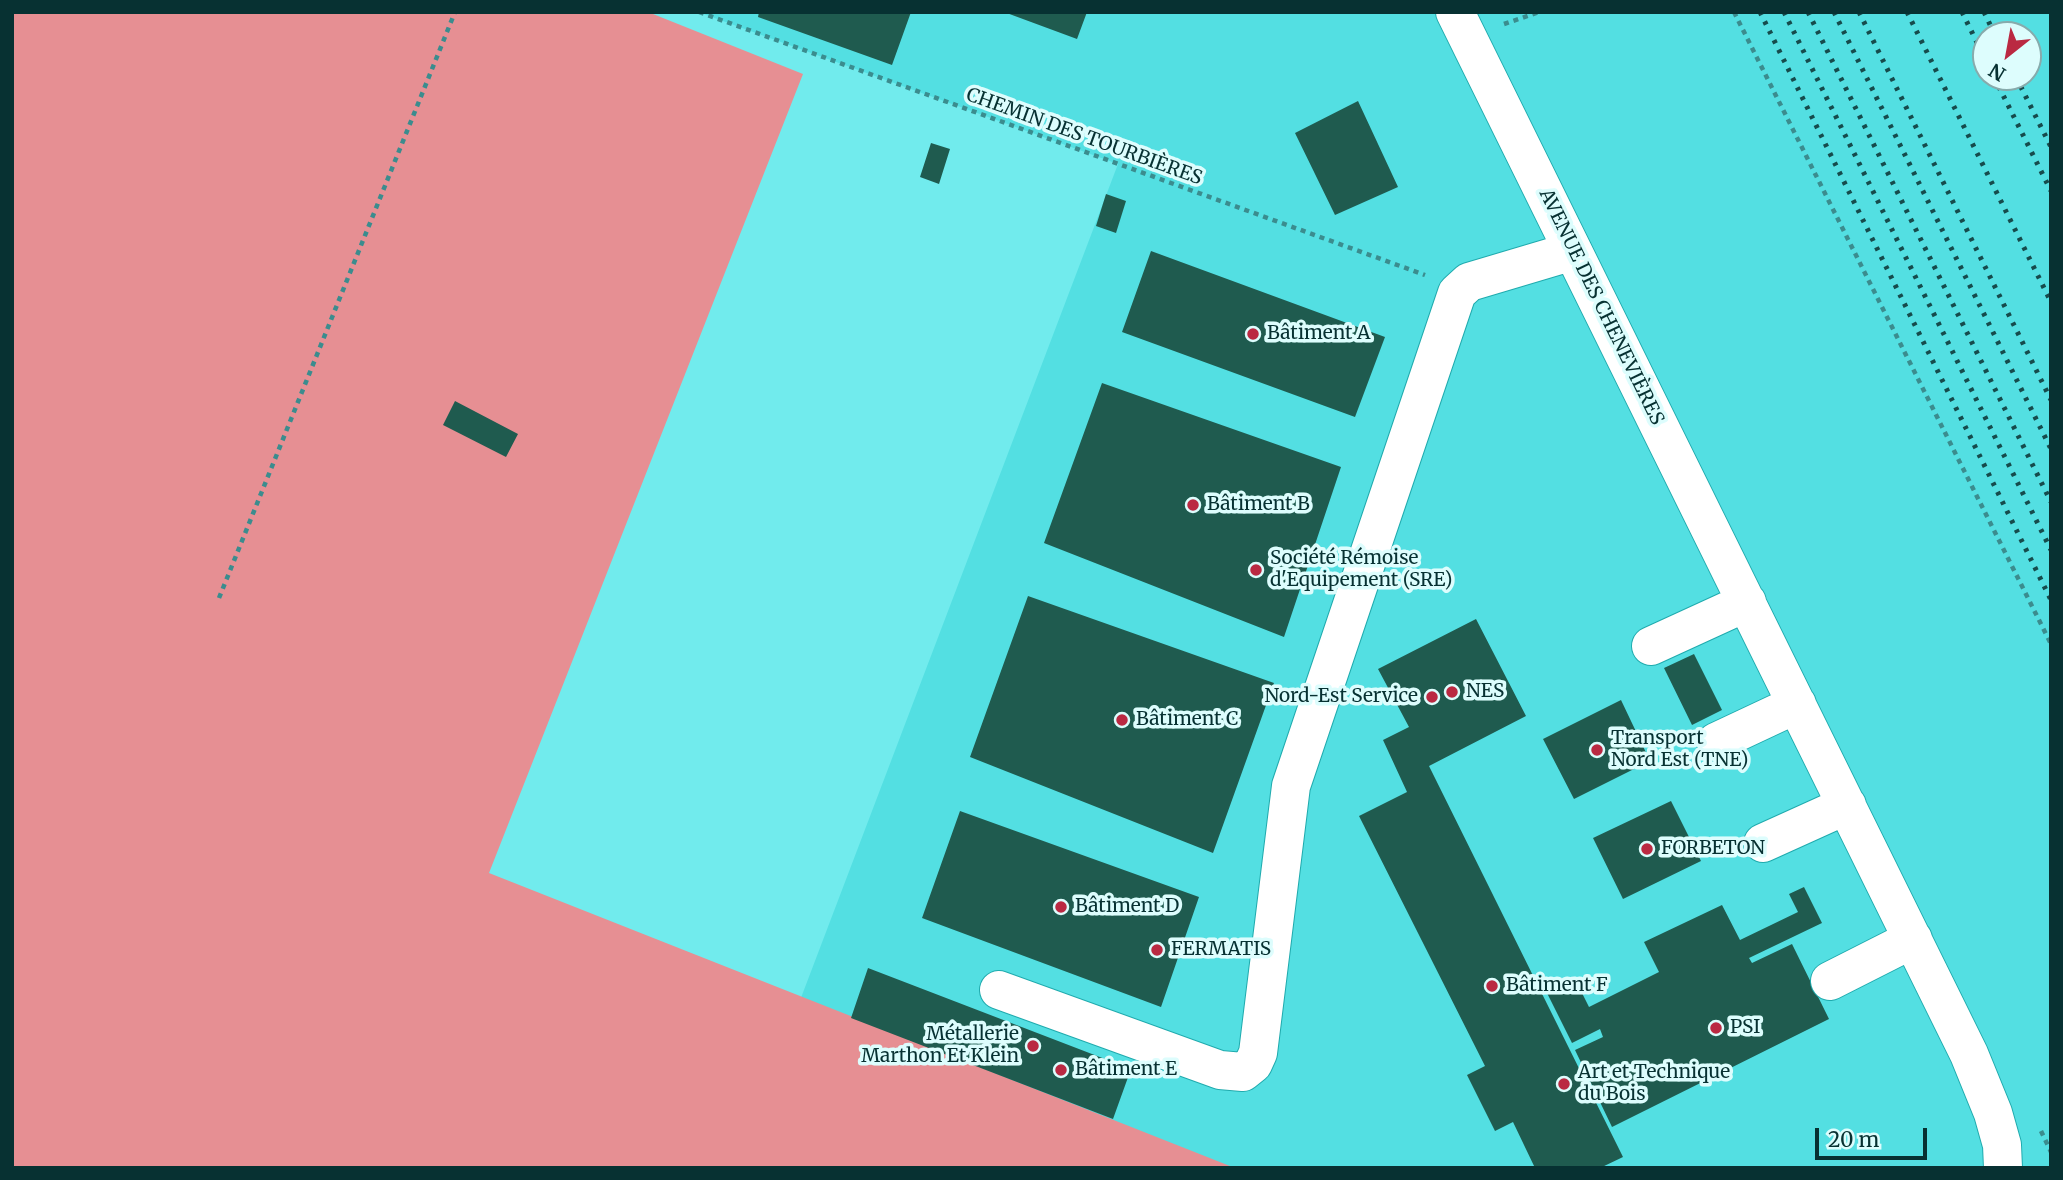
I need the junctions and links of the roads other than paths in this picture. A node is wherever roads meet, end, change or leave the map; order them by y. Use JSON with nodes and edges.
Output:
{"nodes":[{"id":1,"x":1455,"y":12,"type":"edge"},
{"id":2,"x":1573,"y":251,"type":"junction"},
{"id":3,"x":1747,"y":602,"type":"junction"},
{"id":4,"x":1651,"y":646,"type":"dead end"},
{"id":5,"x":1797,"y":704,"type":"junction"},
{"id":6,"x":1716,"y":742,"type":"dead end"},
{"id":7,"x":1846,"y":805,"type":"junction"},
{"id":8,"x":1763,"y":843,"type":"dead end"},
{"id":9,"x":1913,"y":939,"type":"junction"},
{"id":10,"x":1830,"y":981,"type":"dead end"},
{"id":11,"x":999,"y":990,"type":"dead end"},
{"id":12,"x":2003,"y":1168,"type":"edge"}],
"edges":[{"from":1,"to":2,"type":"street","name":"AVENUE DES CHENEVIÈRES"},
{"from":2,"to":3,"type":"street","name":"AVENUE DES CHENEVIÈRES"},
{"from":2,"to":11,"type":"street"},
{"from":3,"to":4,"type":"street"},
{"from":3,"to":5,"type":"street","name":"AVENUE DES CHENEVIÈRES"},
{"from":5,"to":6,"type":"street"},
{"from":5,"to":7,"type":"street","name":"AVENUE DES CHENEVIÈRES"},
{"from":7,"to":8,"type":"street"},
{"from":7,"to":9,"type":"street","name":"AVENUE DES CHENEVIÈRES"},
{"from":9,"to":10,"type":"street"},
{"from":9,"to":12,"type":"street","name":"AVENUE DES CHENEVIÈRES"}]}
